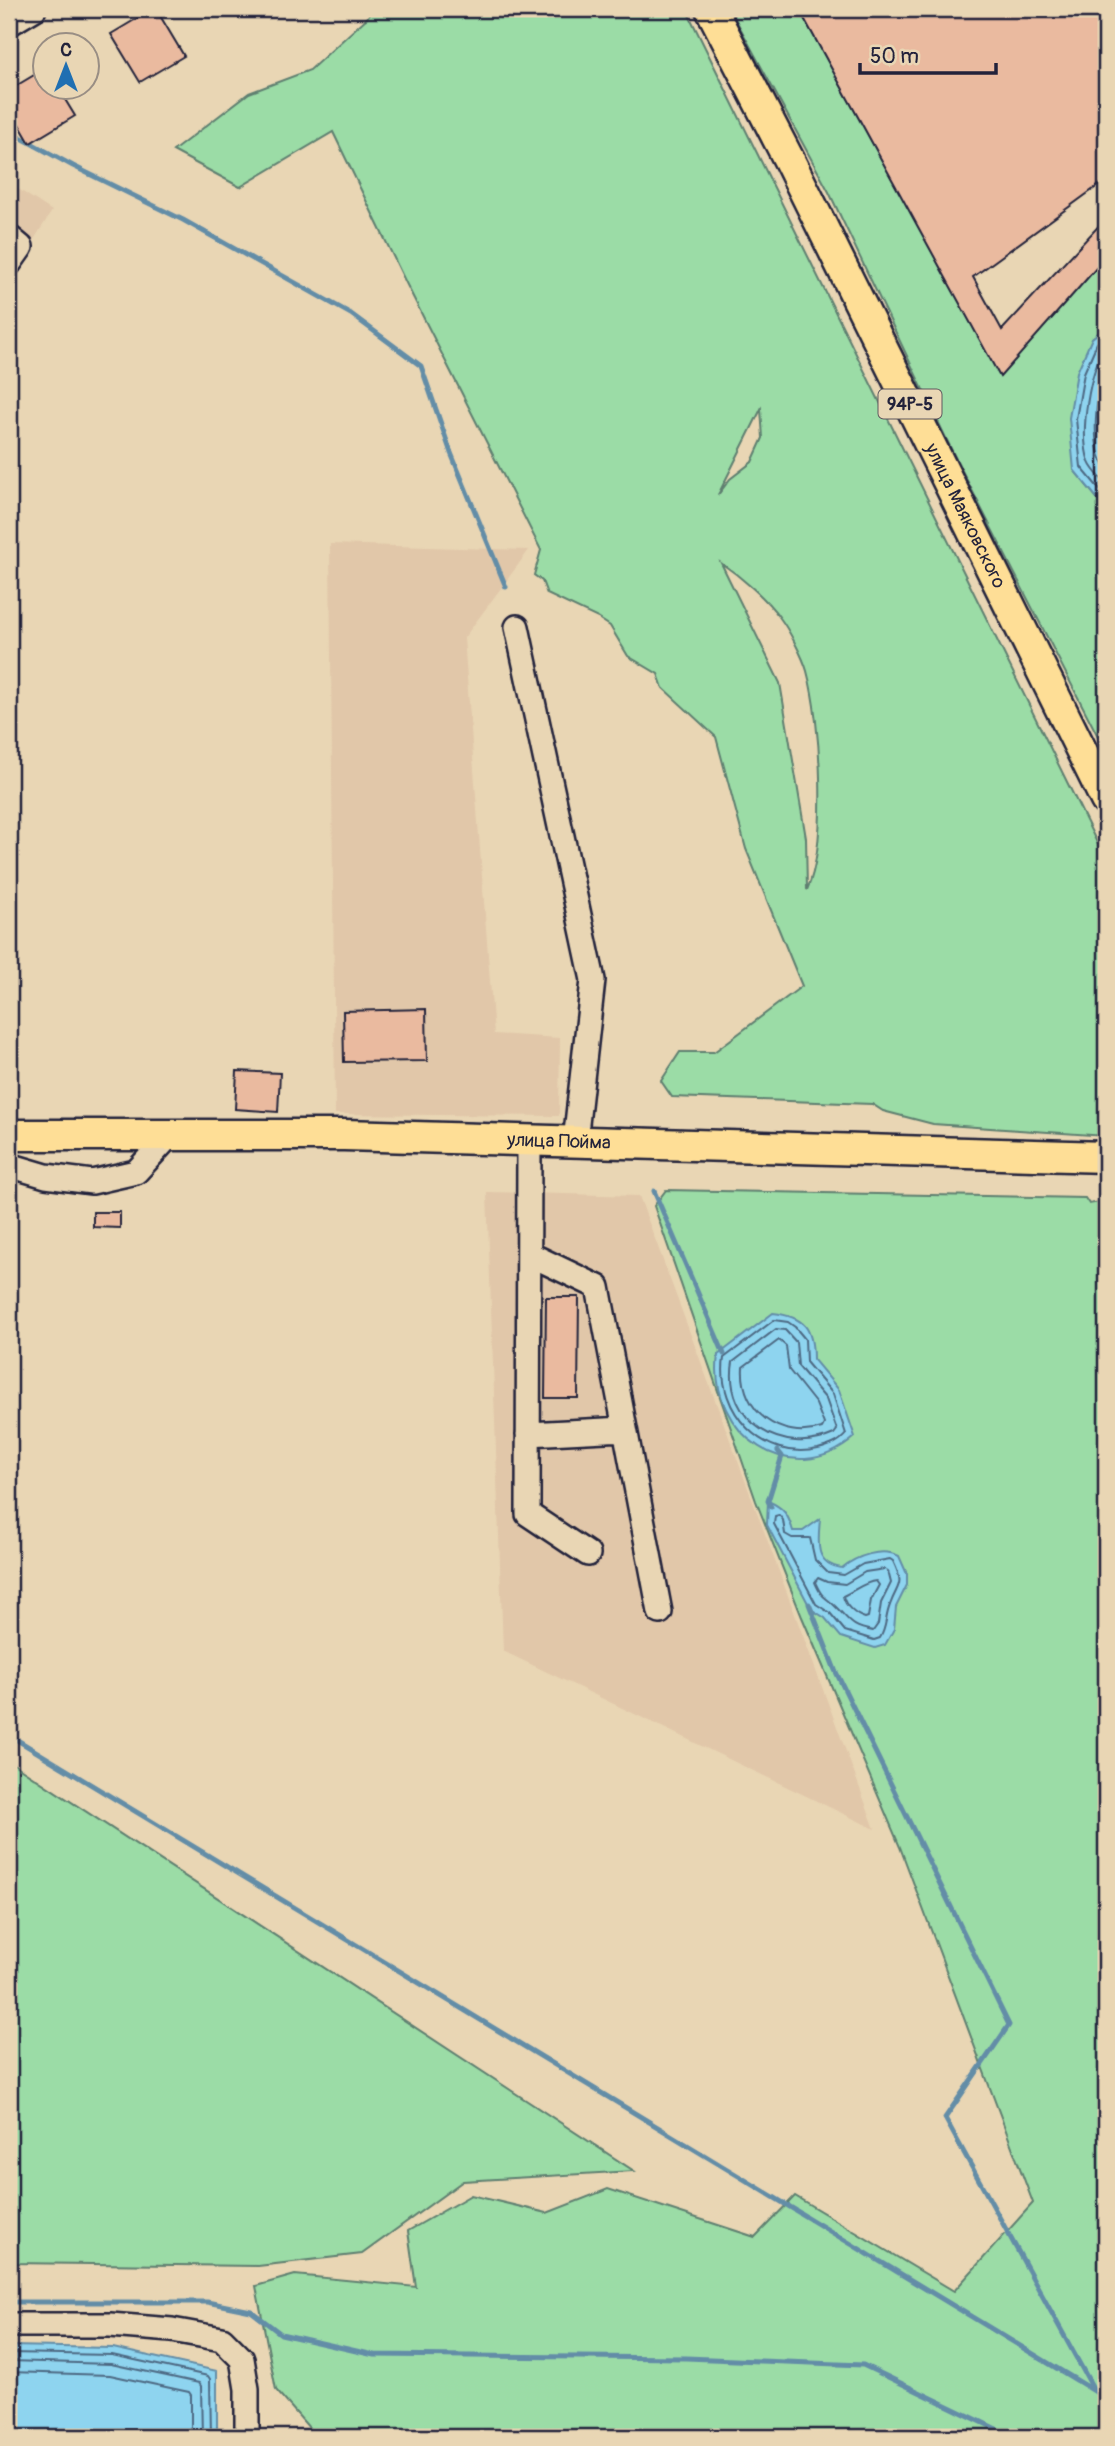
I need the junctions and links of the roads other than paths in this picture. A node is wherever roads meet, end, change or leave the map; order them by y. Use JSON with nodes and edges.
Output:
{"nodes":[{"id":1,"x":34,"y":9,"type":"edge"},
{"id":2,"x":711,"y":9,"type":"edge"},
{"id":3,"x":9,"y":24,"type":"edge"},
{"id":4,"x":9,"y":237,"type":"edge"},
{"id":5,"x":9,"y":264,"type":"edge"},
{"id":6,"x":517,"y":627,"type":"dead end"},
{"id":7,"x":1106,"y":800,"type":"edge"},
{"id":8,"x":171,"y":1134,"type":"junction"},
{"id":9,"x":9,"y":1135,"type":"edge"},
{"id":10,"x":529,"y":1141,"type":"junction"},
{"id":11,"x":575,"y":1142,"type":"junction"},
{"id":12,"x":1106,"y":1157,"type":"edge"},
{"id":13,"x":9,"y":1165,"type":"edge"},
{"id":14,"x":529,"y":1254,"type":"junction"},
{"id":15,"x":625,"y":1429,"type":"junction"},
{"id":16,"x":528,"y":1433,"type":"junction"},
{"id":17,"x":588,"y":1554,"type":"dead end"},
{"id":18,"x":660,"y":1612,"type":"dead end"},
{"id":19,"x":9,"y":2325,"type":"edge"},
{"id":20,"x":247,"y":2437,"type":"edge"}],
"edges":[{"from":1,"to":3,"type":"street"},
{"from":2,"to":7,"type":"main road","name":"улица Маяковского","number":"94Р-5"},
{"from":4,"to":5,"type":"street"},
{"from":6,"to":11,"type":"street"},
{"from":8,"to":9,"type":"main road","name":"улица Пойма"},
{"from":8,"to":10,"type":"main road","name":"улица Пойма"},
{"from":8,"to":13,"type":"street"},
{"from":10,"to":11,"type":"main road","name":"улица Пойма"},
{"from":10,"to":14,"type":"street"},
{"from":11,"to":12,"type":"main road","name":"улица Пойма"},
{"from":14,"to":15,"type":"street"},
{"from":14,"to":16,"type":"street"},
{"from":15,"to":16,"type":"street"},
{"from":15,"to":18,"type":"street"},
{"from":16,"to":17,"type":"street"},
{"from":19,"to":20,"type":"street"}]}
